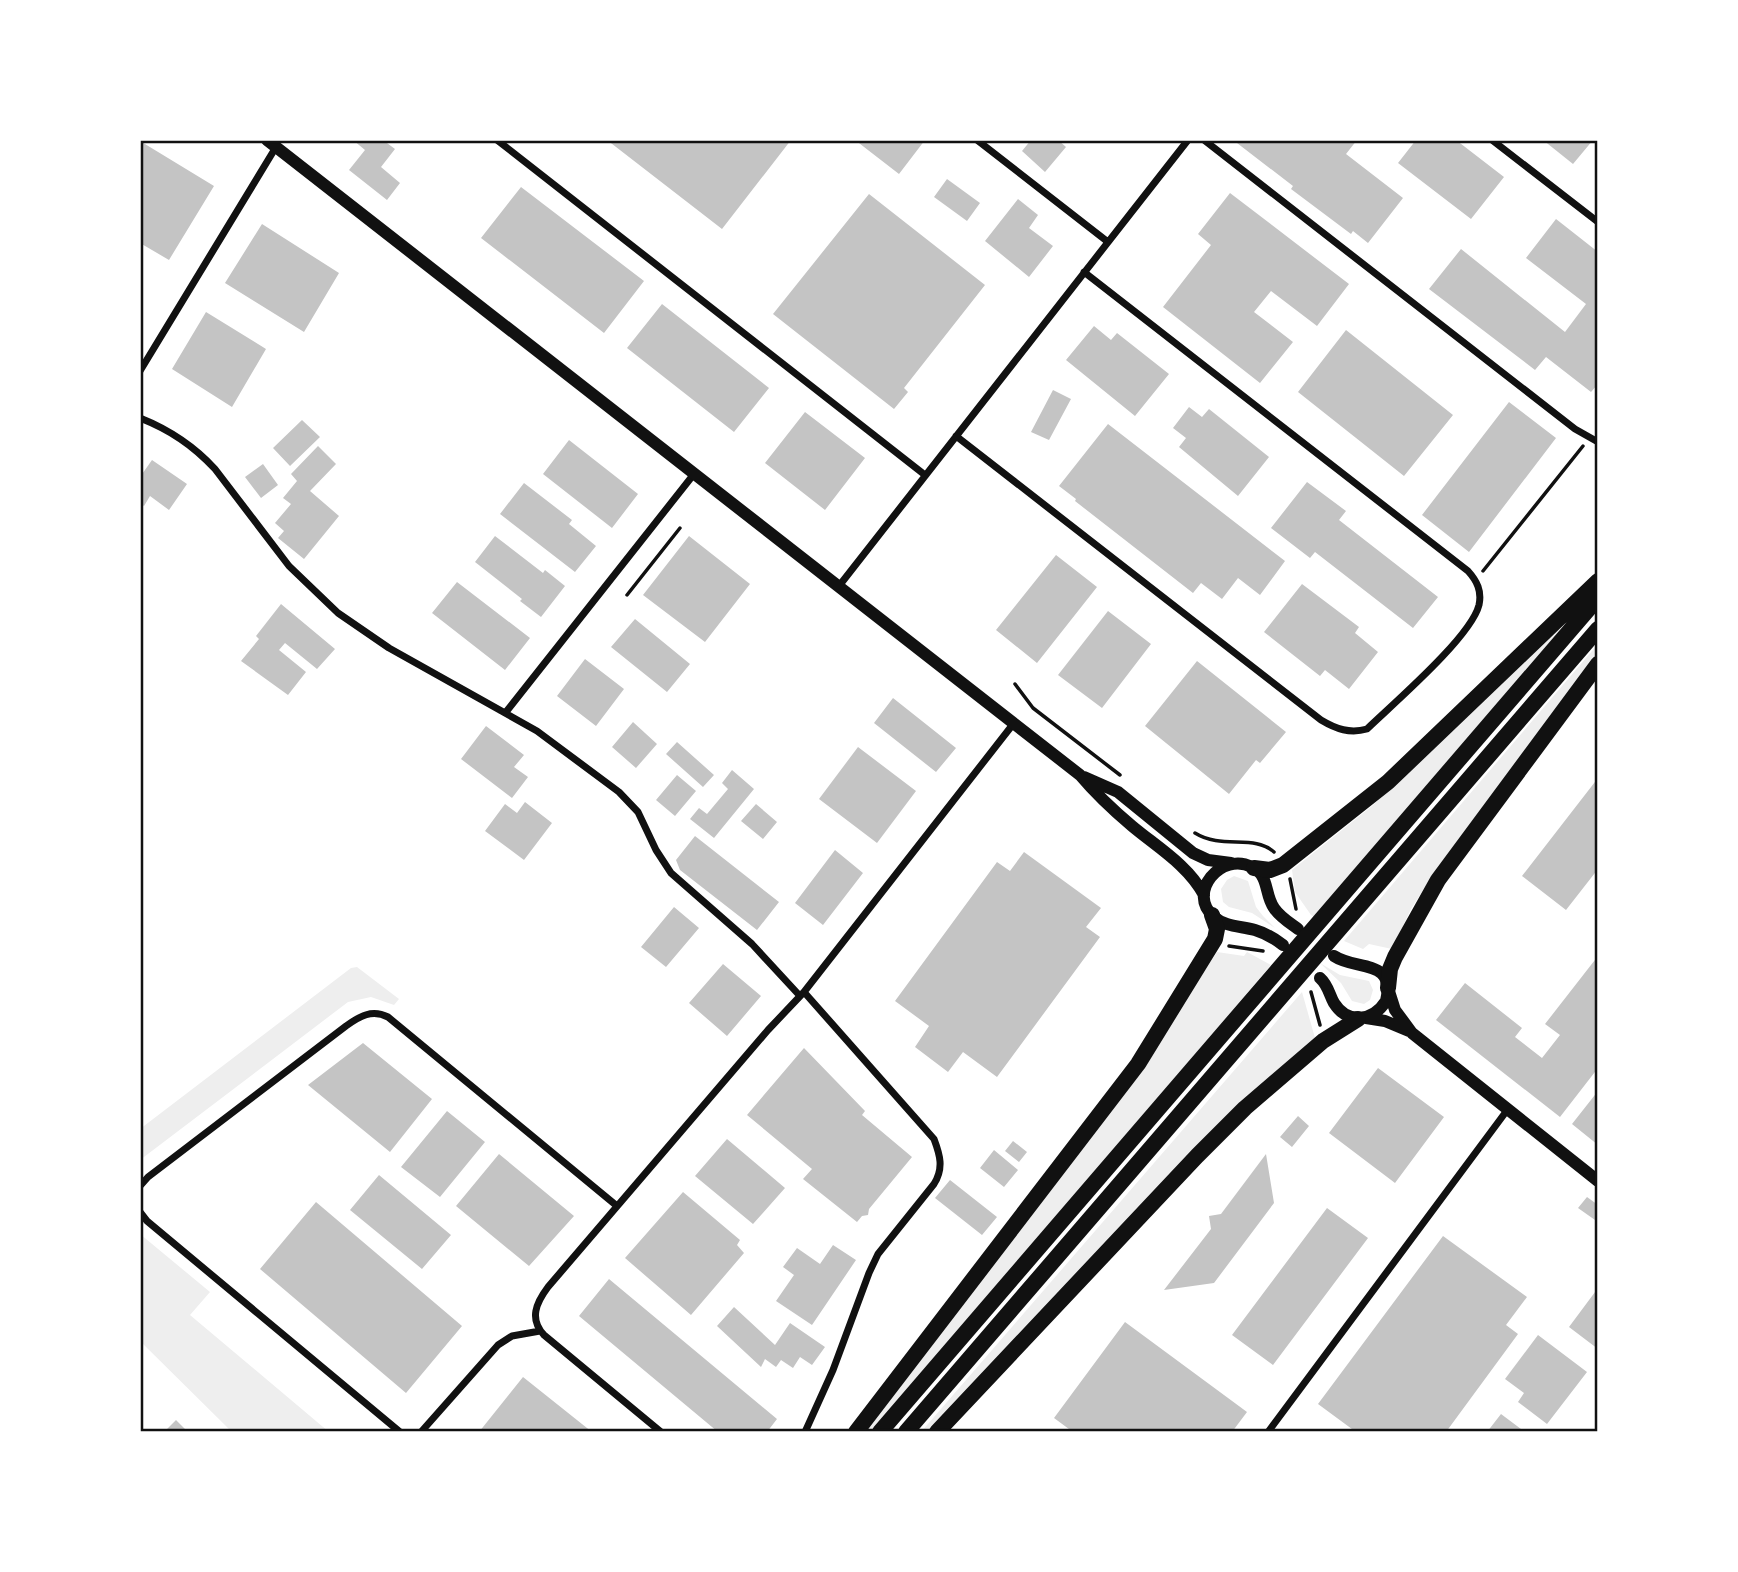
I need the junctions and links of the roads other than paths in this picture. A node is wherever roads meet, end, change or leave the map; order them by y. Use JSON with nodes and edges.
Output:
{"nodes":[{"id":1,"x":496,"y":140,"type":"edge"},
{"id":2,"x":977,"y":140,"type":"edge"},
{"id":3,"x":1188,"y":140,"type":"edge"},
{"id":4,"x":1204,"y":140,"type":"edge"},
{"id":5,"x":1492,"y":140,"type":"edge"},
{"id":6,"x":272,"y":144,"type":"edge"},
{"id":7,"x":1598,"y":222,"type":"edge"},
{"id":8,"x":1108,"y":242,"type":"junction"},
{"id":9,"x":1084,"y":272,"type":"junction"},
{"id":10,"x":140,"y":371,"type":"edge"},
{"id":11,"x":140,"y":418,"type":"edge"},
{"id":12,"x":956,"y":436,"type":"junction"},
{"id":13,"x":1598,"y":442,"type":"edge"},
{"id":14,"x":694,"y":474,"type":"junction"},
{"id":15,"x":925,"y":475,"type":"junction"},
{"id":16,"x":1598,"y":581,"type":"edge"},
{"id":17,"x":839,"y":586,"type":"junction"},
{"id":18,"x":1598,"y":598,"type":"edge"},
{"id":19,"x":1598,"y":629,"type":"edge"},
{"id":20,"x":1598,"y":664,"type":"edge"},
{"id":21,"x":506,"y":712,"type":"junction"},
{"id":22,"x":1014,"y":723,"type":"junction"},
{"id":23,"x":1080,"y":775,"type":"junction"},
{"id":24,"x":1233,"y":863,"type":"junction"},
{"id":25,"x":1254,"y":868,"type":"junction"},
{"id":26,"x":1204,"y":894,"type":"junction"},
{"id":27,"x":1212,"y":915,"type":"junction"},
{"id":28,"x":1299,"y":923,"type":"road end"},
{"id":29,"x":1283,"y":945,"type":"dead end"},
{"id":30,"x":1334,"y":957,"type":"dead end"},
{"id":31,"x":1320,"y":978,"type":"dead end"},
{"id":32,"x":1388,"y":988,"type":"junction"},
{"id":33,"x":802,"y":994,"type":"junction"},
{"id":34,"x":1362,"y":1018,"type":"junction"},
{"id":35,"x":1412,"y":1033,"type":"junction"},
{"id":36,"x":1508,"y":1109,"type":"junction"},
{"id":37,"x":1598,"y":1181,"type":"edge"},
{"id":38,"x":140,"y":1186,"type":"edge"},
{"id":39,"x":617,"y":1206,"type":"junction"},
{"id":40,"x":140,"y":1212,"type":"edge"},
{"id":41,"x":540,"y":1331,"type":"junction"},
{"id":42,"x":400,"y":1432,"type":"edge"},
{"id":43,"x":421,"y":1432,"type":"edge"},
{"id":44,"x":661,"y":1432,"type":"edge"},
{"id":45,"x":806,"y":1432,"type":"edge"},
{"id":46,"x":856,"y":1432,"type":"edge"},
{"id":47,"x":880,"y":1432,"type":"edge"},
{"id":48,"x":906,"y":1432,"type":"edge"},
{"id":49,"x":937,"y":1432,"type":"edge"},
{"id":50,"x":1268,"y":1432,"type":"edge"}],
"edges":[{"from":1,"to":15,"type":"street"},
{"from":2,"to":8,"type":"street"},
{"from":3,"to":8,"type":"street"},
{"from":4,"to":13,"type":"street"},
{"from":5,"to":7,"type":"street"},
{"from":6,"to":10,"type":"street"},
{"from":6,"to":14,"type":"street"},
{"from":8,"to":9,"type":"street"},
{"from":9,"to":12,"type":"street"},
{"from":9,"to":12,"type":"street"},
{"from":11,"to":21,"type":"street"},
{"from":12,"to":15,"type":"street"},
{"from":14,"to":17,"type":"street"},
{"from":14,"to":21,"type":"street"},
{"from":15,"to":17,"type":"street"},
{"from":16,"to":25,"type":"main road"},
{"from":17,"to":22,"type":"street"},
{"from":18,"to":47,"type":"main road"},
{"from":19,"to":48,"type":"main road"},
{"from":20,"to":32,"type":"main road"},
{"from":21,"to":33,"type":"street"},
{"from":22,"to":23,"type":"street"},
{"from":22,"to":33,"type":"street"},
{"from":23,"to":24,"type":"street"},
{"from":23,"to":26,"type":"street"},
{"from":24,"to":25,"type":"street"},
{"from":24,"to":26,"type":"street"},
{"from":25,"to":28,"type":"street"},
{"from":26,"to":27,"type":"street"},
{"from":27,"to":29,"type":"street"},
{"from":27,"to":46,"type":"main road"},
{"from":30,"to":32,"type":"street"},
{"from":31,"to":34,"type":"street"},
{"from":32,"to":34,"type":"street"},
{"from":32,"to":35,"type":"street"},
{"from":33,"to":39,"type":"street"},
{"from":33,"to":45,"type":"street"},
{"from":34,"to":35,"type":"street"},
{"from":34,"to":49,"type":"main road"},
{"from":35,"to":36,"type":"street"},
{"from":36,"to":37,"type":"street"},
{"from":36,"to":50,"type":"street"},
{"from":38,"to":39,"type":"street"},
{"from":39,"to":41,"type":"street"},
{"from":40,"to":42,"type":"street"},
{"from":41,"to":43,"type":"street"},
{"from":41,"to":44,"type":"street"}]}
